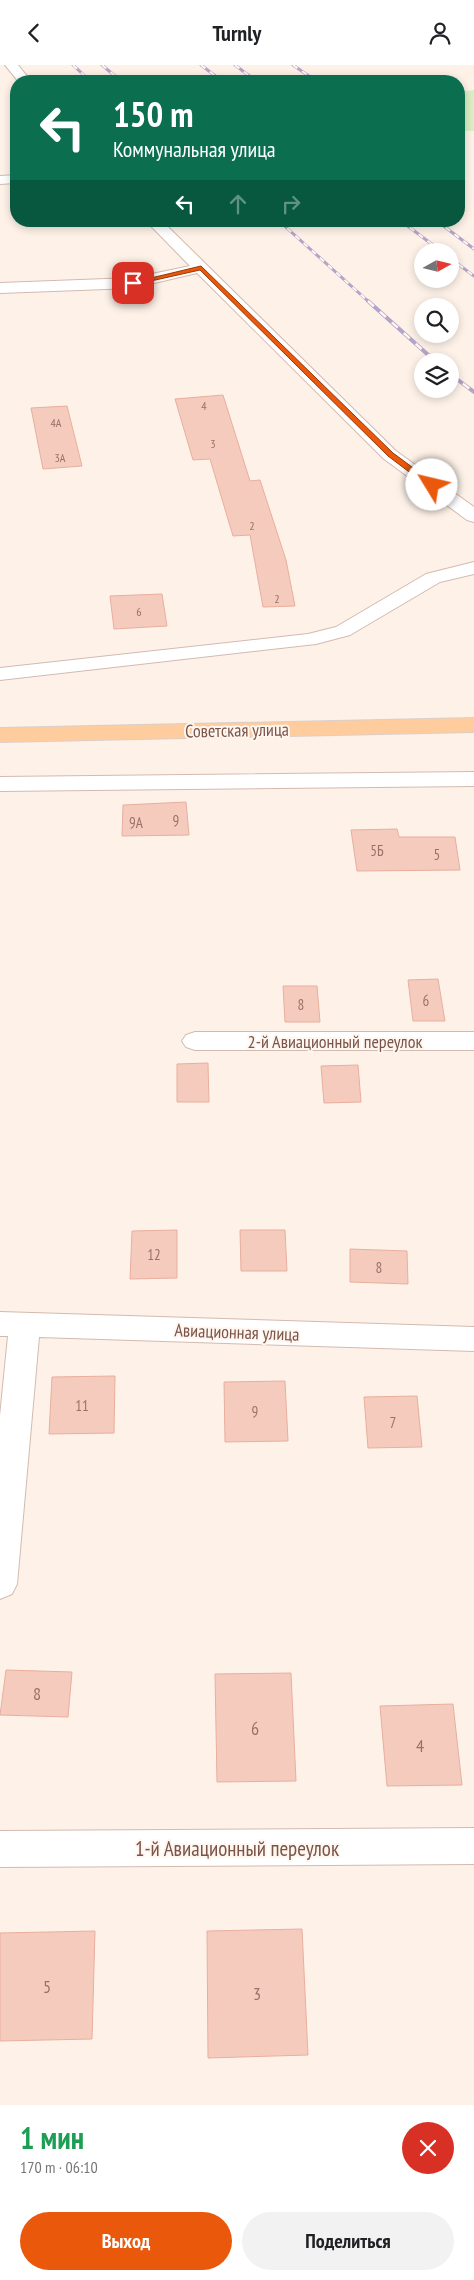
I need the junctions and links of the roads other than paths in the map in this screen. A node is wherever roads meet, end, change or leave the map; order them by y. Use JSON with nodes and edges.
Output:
{"nodes":[{"id":1,"x":11,"y":65,"type":"edge"},
{"id":2,"x":20,"y":75,"type":"edge"},
{"id":3,"x":159,"y":227,"type":"edge"},
{"id":4,"x":201,"y":268,"type":"junction"},
{"id":5,"x":0,"y":288,"type":"edge"},
{"id":6,"x":474,"y":516,"type":"edge"},
{"id":7,"x":474,"y":568,"type":"edge"},
{"id":8,"x":0,"y":674,"type":"edge"},
{"id":9,"x":474,"y":725,"type":"edge"},
{"id":10,"x":0,"y":735,"type":"edge"},
{"id":11,"x":474,"y":779,"type":"edge"},
{"id":12,"x":0,"y":784,"type":"edge"},
{"id":13,"x":195,"y":1041,"type":"dead end"},
{"id":14,"x":474,"y":1041,"type":"edge"},
{"id":15,"x":12,"y":1324,"type":"edge"},
{"id":16,"x":474,"y":1339,"type":"edge"},
{"id":17,"x":0,"y":1584,"type":"edge"},
{"id":18,"x":474,"y":1846,"type":"edge"},
{"id":19,"x":0,"y":1849,"type":"edge"}],
"edges":[{"from":1,"to":2,"type":"street"},
{"from":3,"to":4,"type":"street"},
{"from":4,"to":5,"type":"street"},
{"from":4,"to":6,"type":"street"},
{"from":7,"to":8,"type":"street"},
{"from":9,"to":10,"type":"main road","name":"Советская улица"},
{"from":11,"to":12,"type":"street"},
{"from":13,"to":14,"type":"street","name":"2-й Авиационный переулок"},
{"from":15,"to":16,"type":"street","name":"Авиационная улица"},
{"from":15,"to":17,"type":"street"},
{"from":18,"to":19,"type":"street","name":"1-й Авиационный переулок"}]}
